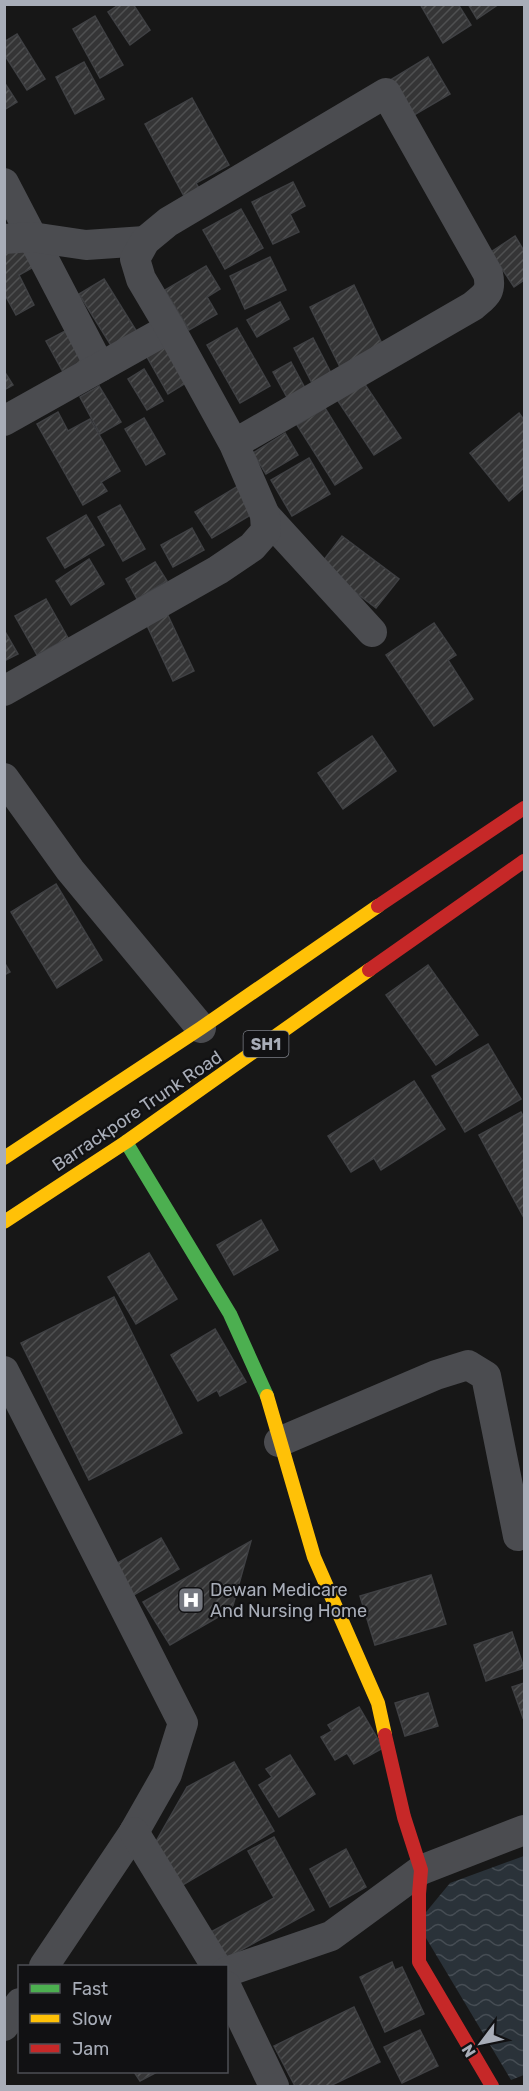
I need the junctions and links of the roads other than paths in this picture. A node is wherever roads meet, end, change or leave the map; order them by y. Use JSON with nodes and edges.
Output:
{"nodes":[{"id":1,"x":4,"y":183,"type":"edge"},
{"id":2,"x":18,"y":238,"type":"edge"},
{"id":3,"x":145,"y":241,"type":"junction"},
{"id":4,"x":170,"y":328,"type":"junction"},
{"id":5,"x":99,"y":368,"type":"junction"},
{"id":6,"x":4,"y":421,"type":"edge"},
{"id":7,"x":234,"y":444,"type":"junction"},
{"id":8,"x":265,"y":515,"type":"junction"},
{"id":9,"x":372,"y":632,"type":"dead end"},
{"id":10,"x":4,"y":691,"type":"edge"},
{"id":11,"x":4,"y":778,"type":"edge"},
{"id":12,"x":525,"y":808,"type":"edge"},
{"id":13,"x":525,"y":861,"type":"edge"},
{"id":14,"x":201,"y":1028,"type":"junction"},
{"id":15,"x":126,"y":1142,"type":"junction"},
{"id":16,"x":4,"y":1158,"type":"edge"},
{"id":17,"x":4,"y":1222,"type":"edge"},
{"id":18,"x":4,"y":1371,"type":"edge"},
{"id":19,"x":279,"y":1442,"type":"junction"},
{"id":20,"x":522,"y":1541,"type":"edge"},
{"id":21,"x":525,"y":1830,"type":"edge"},
{"id":22,"x":134,"y":1832,"type":"junction"},
{"id":23,"x":421,"y":1870,"type":"junction"},
{"id":24,"x":45,"y":1965,"type":"edge"},
{"id":25,"x":215,"y":1965,"type":"edge"},
{"id":26,"x":228,"y":1971,"type":"edge"},
{"id":27,"x":228,"y":1990,"type":"edge"},
{"id":28,"x":18,"y":2006,"type":"edge"},
{"id":29,"x":4,"y":2026,"type":"edge"},
{"id":30,"x":274,"y":2086,"type":"edge"},
{"id":31,"x":492,"y":2086,"type":"edge"}],
"edges":[{"from":1,"to":2,"type":"street"},
{"from":2,"to":3,"type":"street"},
{"from":2,"to":5,"type":"street"},
{"from":3,"to":4,"type":"street"},
{"from":3,"to":7,"type":"street"},
{"from":4,"to":5,"type":"street"},
{"from":4,"to":7,"type":"street"},
{"from":5,"to":6,"type":"street"},
{"from":7,"to":8,"type":"street"},
{"from":8,"to":9,"type":"street"},
{"from":8,"to":10,"type":"street"},
{"from":11,"to":14,"type":"street"},
{"from":12,"to":14,"type":"main road","name":"Barrackpore Trunk Road","number":"SH1"},
{"from":13,"to":15,"type":"main road","name":"Barrackpore Trunk Road","number":"SH1"},
{"from":14,"to":16,"type":"main road","name":"Barrackpore Trunk Road","number":"SH1"},
{"from":15,"to":17,"type":"main road","name":"Barrackpore Trunk Road","number":"SH1"},
{"from":15,"to":19,"type":"main road"},
{"from":18,"to":22,"type":"street"},
{"from":19,"to":20,"type":"street"},
{"from":19,"to":23,"type":"main road"},
{"from":21,"to":23,"type":"street"},
{"from":22,"to":24,"type":"street"},
{"from":22,"to":25,"type":"street"},
{"from":23,"to":26,"type":"street"},
{"from":23,"to":31,"type":"main road"},
{"from":27,"to":30,"type":"street"},
{"from":28,"to":29,"type":"street"}]}
